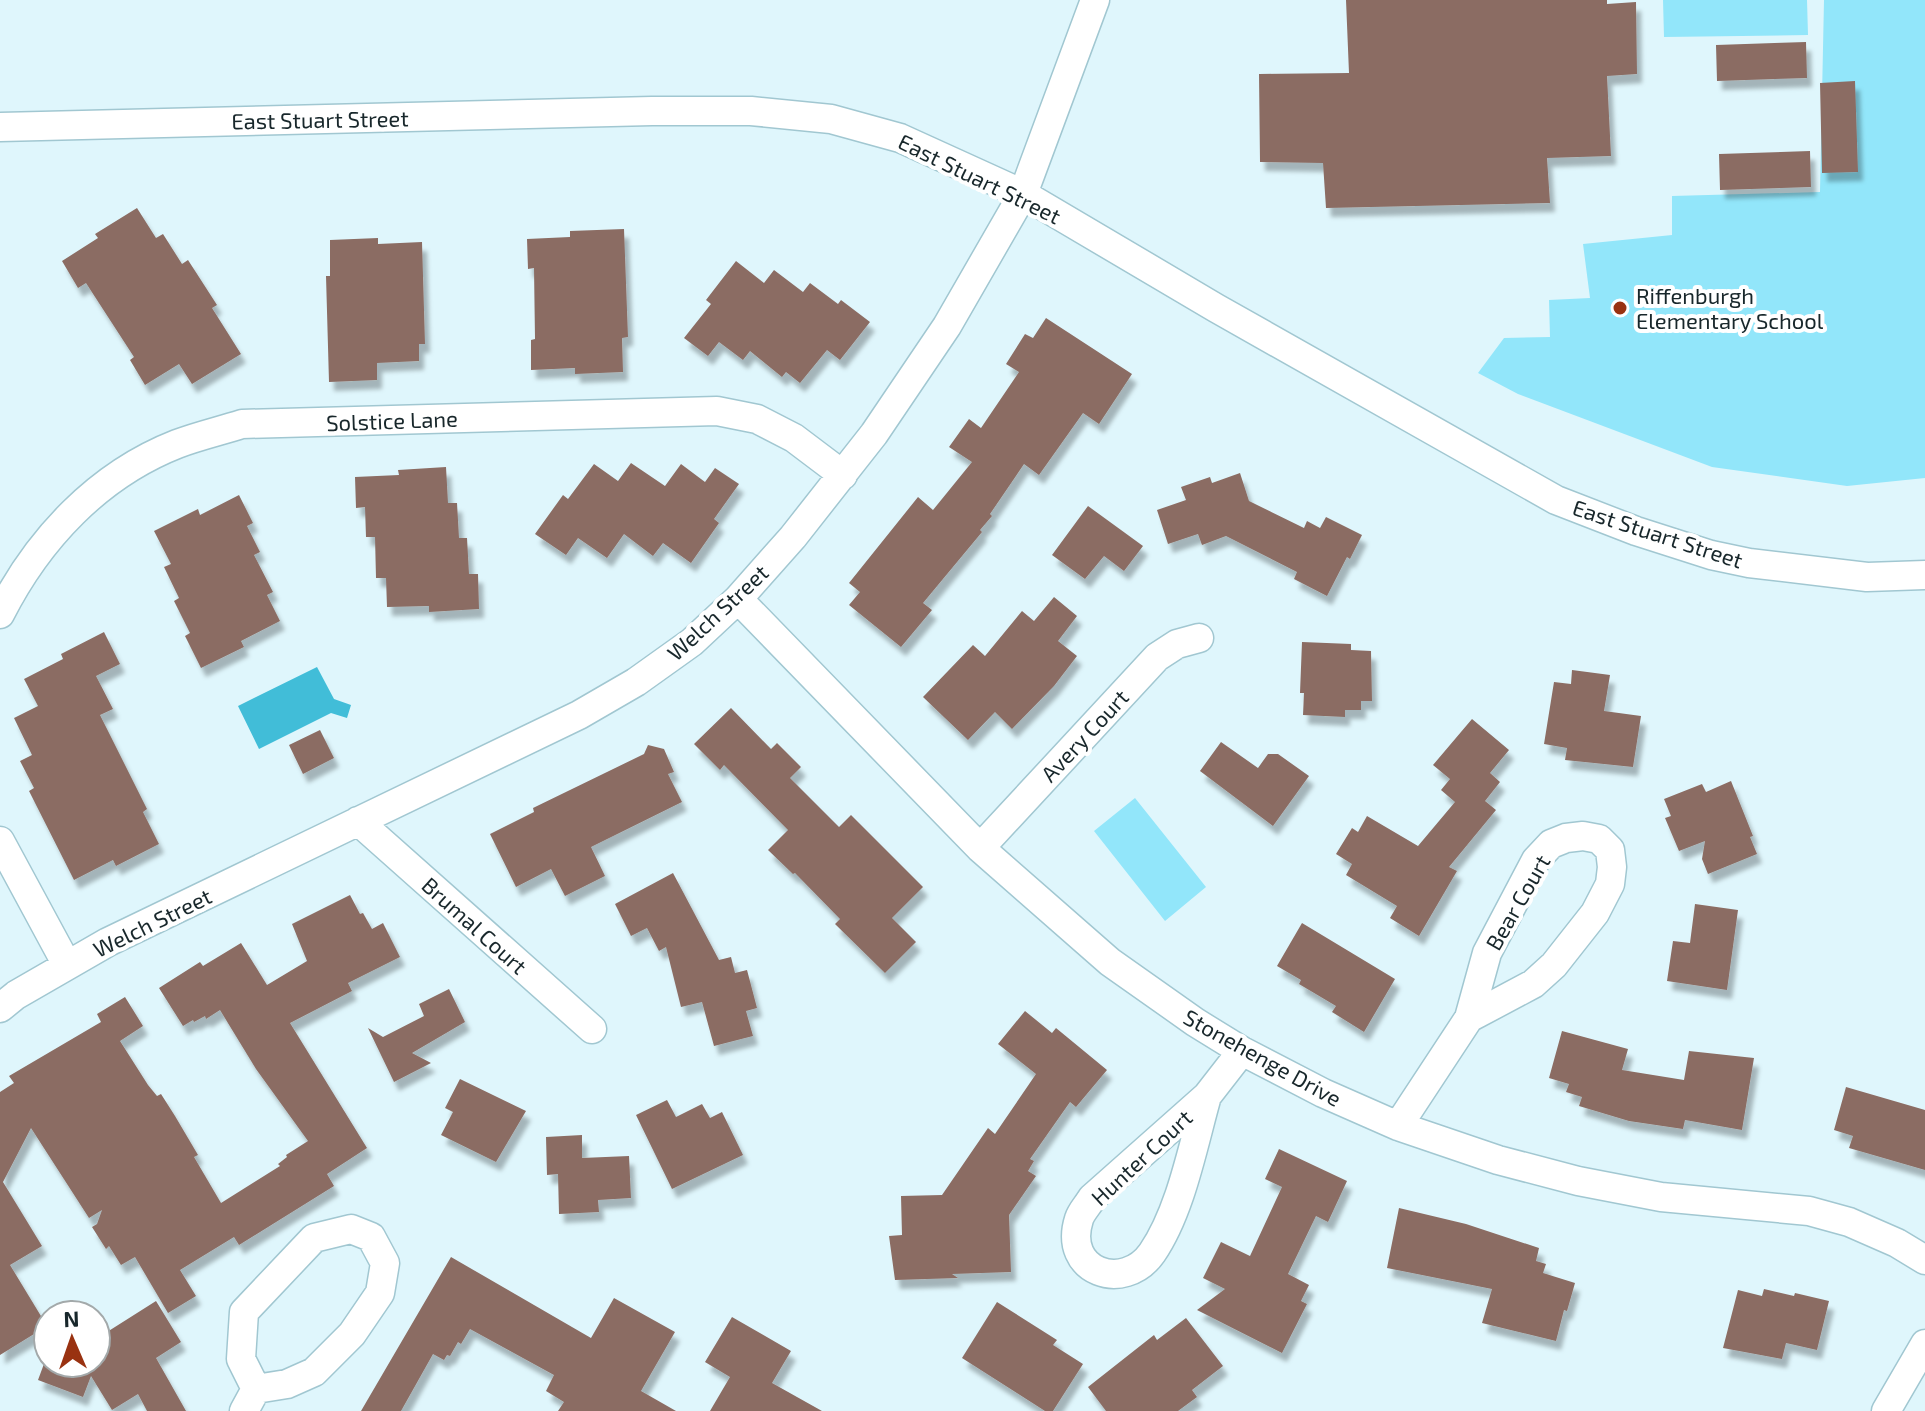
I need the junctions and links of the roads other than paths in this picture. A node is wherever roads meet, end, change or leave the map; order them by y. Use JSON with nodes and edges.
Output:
{"nodes":[{"id":1,"x":1095,"y":0,"type":"edge"},
{"id":2,"x":0,"y":127,"type":"edge"},
{"id":3,"x":1023,"y":194,"type":"junction"},
{"id":4,"x":843,"y":475,"type":"junction"},
{"id":5,"x":1925,"y":575,"type":"edge"},
{"id":6,"x":738,"y":599,"type":"junction"},
{"id":7,"x":0,"y":614,"type":"edge"},
{"id":8,"x":1199,"y":638,"type":"dead end"},
{"id":9,"x":358,"y":821,"type":"junction"},
{"id":10,"x":0,"y":841,"type":"edge"},
{"id":11,"x":980,"y":848,"type":"junction"},
{"id":12,"x":67,"y":965,"type":"junction"},
{"id":13,"x":0,"y":1008,"type":"edge"},
{"id":14,"x":1469,"y":1018,"type":"junction"},
{"id":15,"x":592,"y":1029,"type":"dead end"},
{"id":16,"x":1242,"y":1051,"type":"junction"},
{"id":17,"x":1207,"y":1096,"type":"junction"},
{"id":18,"x":1398,"y":1126,"type":"junction"},
{"id":19,"x":1925,"y":1260,"type":"edge"},
{"id":20,"x":1925,"y":1344,"type":"edge"},
{"id":21,"x":250,"y":1400,"type":"edge"},
{"id":22,"x":1886,"y":1411,"type":"edge"}],
"edges":[{"from":1,"to":3,"type":"street","name":"Welch Street"},
{"from":2,"to":3,"type":"street","name":"East Stuart Street"},
{"from":3,"to":4,"type":"street","name":"Welch Street"},
{"from":3,"to":5,"type":"street","name":"East Stuart Street"},
{"from":4,"to":6,"type":"street","name":"Welch Street"},
{"from":4,"to":7,"type":"street","name":"Solstice Lane"},
{"from":6,"to":9,"type":"street","name":"Welch Street"},
{"from":6,"to":11,"type":"street","name":"Stonehenge Drive"},
{"from":8,"to":11,"type":"street","name":"Avery Court"},
{"from":9,"to":12,"type":"street","name":"Welch Street"},
{"from":9,"to":15,"type":"street","name":"Brumal Court"},
{"from":10,"to":12,"type":"street"},
{"from":11,"to":16,"type":"street","name":"Stonehenge Drive"},
{"from":12,"to":13,"type":"street","name":"Welch Street"},
{"from":14,"to":14,"type":"street","name":"Bear Court"},
{"from":14,"to":18,"type":"street","name":"Bear Court"},
{"from":16,"to":17,"type":"street","name":"Hunter Court"},
{"from":16,"to":18,"type":"street","name":"Stonehenge Drive"},
{"from":17,"to":17,"type":"street","name":"Hunter Court"},
{"from":18,"to":19,"type":"street","name":"Stonehenge Drive"},
{"from":20,"to":22,"type":"street"},
{"from":21,"to":21,"type":"street"}]}
